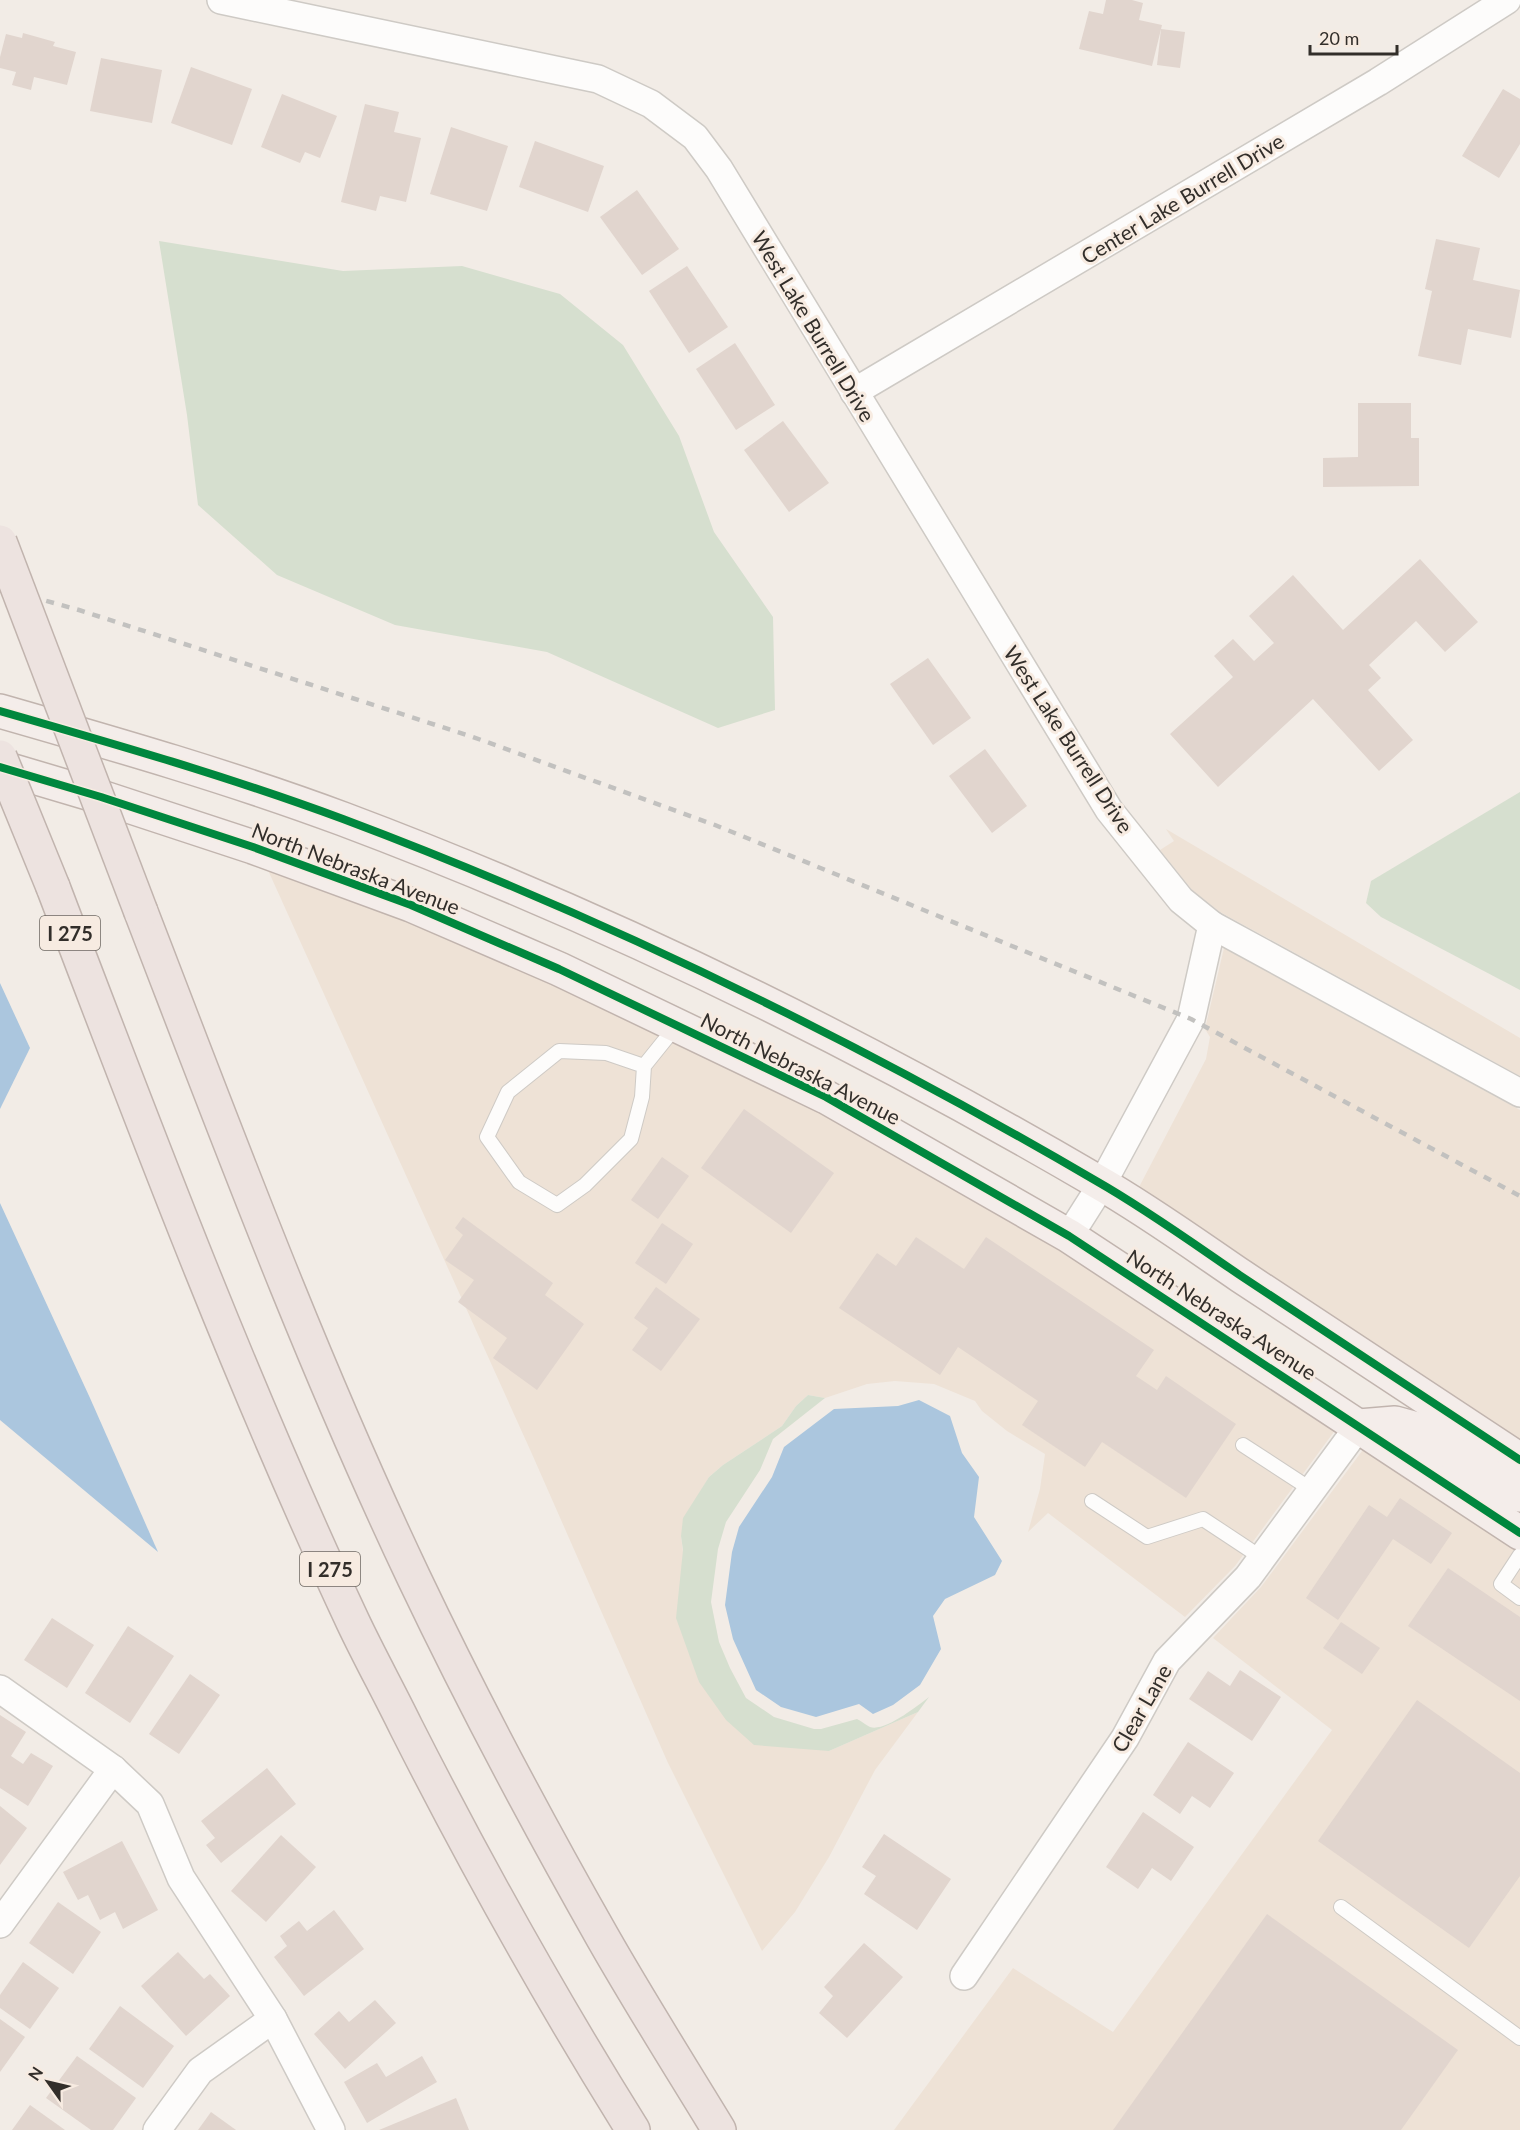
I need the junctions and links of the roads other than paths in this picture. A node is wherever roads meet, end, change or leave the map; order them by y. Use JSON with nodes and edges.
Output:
{"nodes":[{"id":1,"x":221,"y":0,"type":"edge"},
{"id":2,"x":1507,"y":0,"type":"edge"},
{"id":3,"x":854,"y":392,"type":"junction"},
{"id":4,"x":0,"y":542,"type":"edge"},
{"id":5,"x":0,"y":711,"type":"edge"},
{"id":6,"x":0,"y":757,"type":"edge"},
{"id":7,"x":0,"y":767,"type":"edge"},
{"id":8,"x":1212,"y":925,"type":"junction"},
{"id":9,"x":676,"y":1025,"type":"junction"},
{"id":10,"x":644,"y":1066,"type":"junction"},
{"id":11,"x":1520,"y":1093,"type":"edge"},
{"id":12,"x":1102,"y":1184,"type":"junction"},
{"id":13,"x":1069,"y":1236,"type":"junction"},
{"id":14,"x":1359,"y":1426,"type":"junction"},
{"id":15,"x":1243,"y":1445,"type":"dead end"},
{"id":16,"x":1520,"y":1460,"type":"edge"},
{"id":17,"x":1312,"y":1490,"type":"junction"},
{"id":18,"x":1520,"y":1495,"type":"edge"},
{"id":19,"x":1092,"y":1501,"type":"dead end"},
{"id":20,"x":1520,"y":1533,"type":"edge"},
{"id":21,"x":1520,"y":1555,"type":"edge"},
{"id":22,"x":1262,"y":1558,"type":"junction"},
{"id":23,"x":1520,"y":1598,"type":"edge"},
{"id":24,"x":0,"y":1689,"type":"edge"},
{"id":25,"x":113,"y":1769,"type":"junction"},
{"id":26,"x":1341,"y":1908,"type":"dead end"},
{"id":27,"x":0,"y":1924,"type":"edge"},
{"id":28,"x":964,"y":1976,"type":"dead end"},
{"id":29,"x":273,"y":2019,"type":"junction"},
{"id":30,"x":1520,"y":2038,"type":"edge"},
{"id":31,"x":157,"y":2130,"type":"edge"},
{"id":32,"x":331,"y":2130,"type":"edge"},
{"id":33,"x":633,"y":2130,"type":"edge"},
{"id":34,"x":719,"y":2130,"type":"edge"}],
"edges":[{"from":1,"to":3,"type":"street","name":"West Lake Burrell Drive"},
{"from":2,"to":3,"type":"street","name":"Center Lake Burrell Drive"},
{"from":3,"to":8,"type":"street","name":"West Lake Burrell Drive"},
{"from":4,"to":34,"type":"highway","bridge":true},
{"from":5,"to":12,"type":"main road","name":"North Nebraska Avenue"},
{"from":6,"to":33,"type":"highway","number":"I 275","bridge":true},
{"from":7,"to":9,"type":"main road","name":"North Nebraska Avenue"},
{"from":8,"to":11,"type":"street","name":"West Lake Burrell Drive"},
{"from":8,"to":12,"type":"street"},
{"from":9,"to":10,"type":"lane"},
{"from":9,"to":13,"type":"main road","name":"North Nebraska Avenue"},
{"from":10,"to":10,"type":"lane"},
{"from":12,"to":13,"type":"street"},
{"from":12,"to":16,"type":"main road","name":"North Nebraska Avenue"},
{"from":13,"to":14,"type":"main road","name":"North Nebraska Avenue"},
{"from":14,"to":17,"type":"street","name":"Clear Lane"},
{"from":14,"to":18,"type":"main road"},
{"from":14,"to":20,"type":"main road","name":"North Nebraska Avenue"},
{"from":15,"to":17,"type":"lane"},
{"from":17,"to":22,"type":"street","name":"Clear Lane"},
{"from":19,"to":22,"type":"lane"},
{"from":21,"to":23,"type":"lane"},
{"from":22,"to":28,"type":"street","name":"Clear Lane"},
{"from":24,"to":25,"type":"street"},
{"from":25,"to":27,"type":"street"},
{"from":25,"to":29,"type":"street"},
{"from":26,"to":30,"type":"lane"},
{"from":29,"to":31,"type":"street"},
{"from":29,"to":32,"type":"street"}]}
